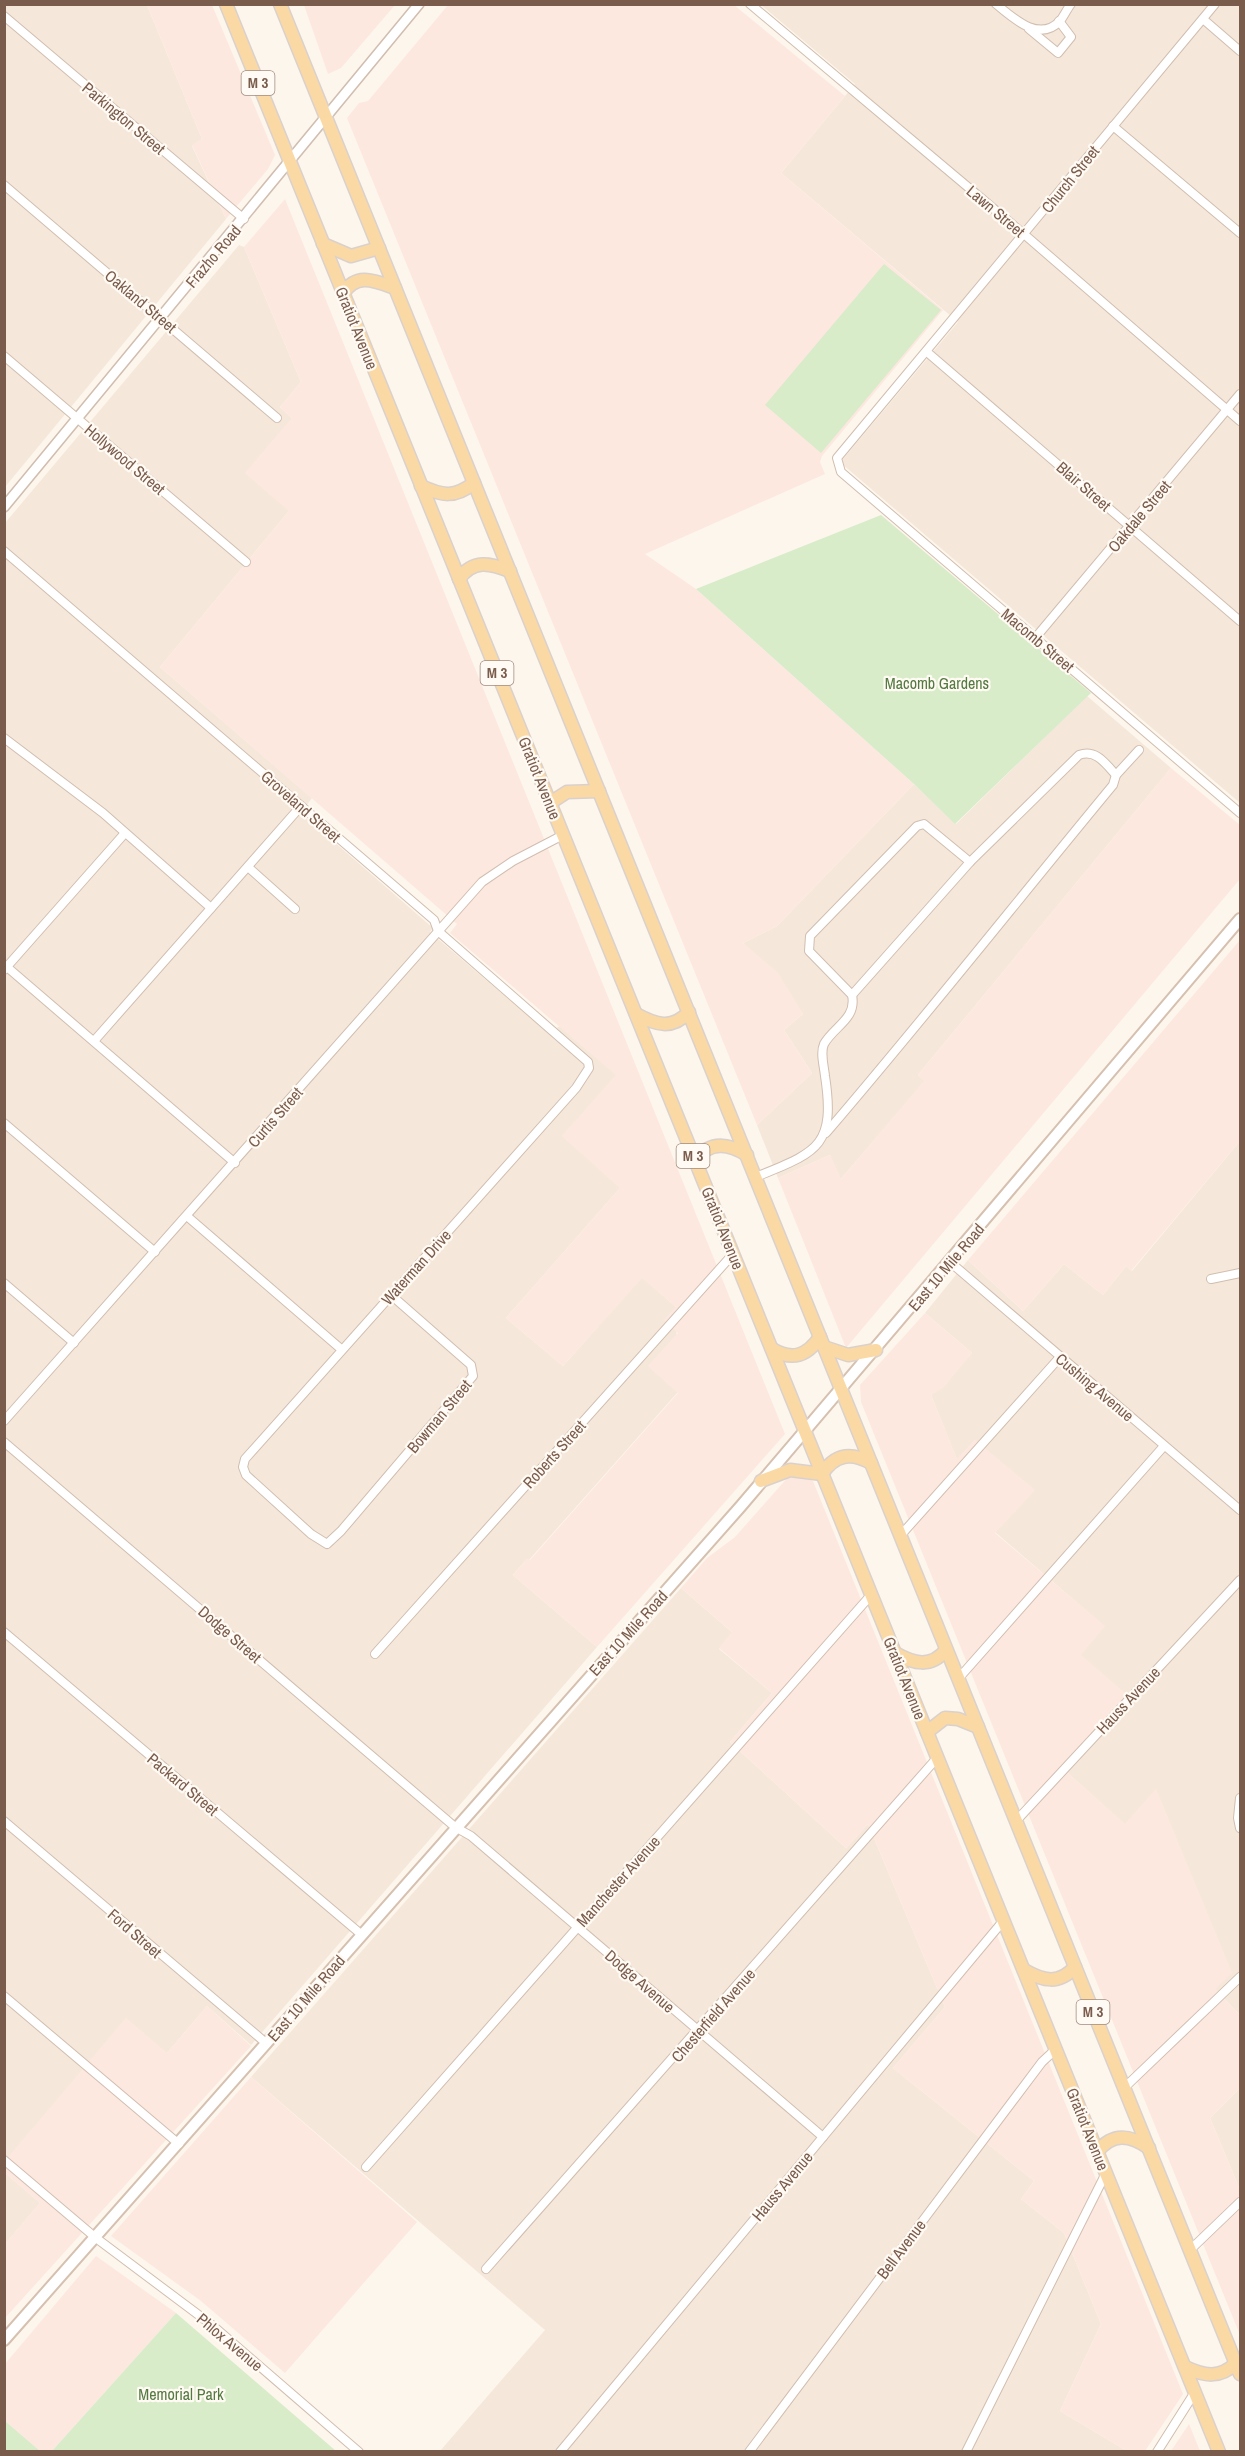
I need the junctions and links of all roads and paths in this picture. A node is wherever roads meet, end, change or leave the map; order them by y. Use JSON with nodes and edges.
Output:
{"nodes":[{"id":1,"x":226,"y":4,"type":"edge"},
{"id":2,"x":280,"y":4,"type":"edge"},
{"id":3,"x":419,"y":4,"type":"edge"},
{"id":4,"x":750,"y":4,"type":"edge"},
{"id":5,"x":996,"y":4,"type":"edge"},
{"id":6,"x":1071,"y":4,"type":"edge"},
{"id":7,"x":1215,"y":4,"type":"edge"},
{"id":8,"x":4,"y":16,"type":"edge"},
{"id":9,"x":1203,"y":19,"type":"junction"},
{"id":10,"x":1059,"y":21,"type":"junction"},
{"id":11,"x":1029,"y":29,"type":"junction"},
{"id":12,"x":1240,"y":51,"type":"edge"},
{"id":13,"x":326,"y":118,"type":"junction"},
{"id":14,"x":1113,"y":126,"type":"junction"},
{"id":15,"x":290,"y":162,"type":"junction"},
{"id":16,"x":4,"y":185,"type":"edge"},
{"id":17,"x":244,"y":219,"type":"junction"},
{"id":18,"x":1240,"y":233,"type":"edge"},
{"id":19,"x":1025,"y":235,"type":"junction"},
{"id":20,"x":323,"y":244,"type":"junction"},
{"id":21,"x":379,"y":248,"type":"junction"},
{"id":22,"x":395,"y":288,"type":"junction"},
{"id":23,"x":343,"y":294,"type":"junction"},
{"id":24,"x":161,"y":318,"type":"junction"},
{"id":25,"x":927,"y":352,"type":"junction"},
{"id":26,"x":4,"y":356,"type":"edge"},
{"id":27,"x":1240,"y":394,"type":"edge"},
{"id":28,"x":1227,"y":410,"type":"junction"},
{"id":29,"x":78,"y":418,"type":"junction"},
{"id":30,"x":278,"y":418,"type":"dead end"},
{"id":31,"x":1240,"y":421,"type":"edge"},
{"id":32,"x":838,"y":466,"type":"joint"},
{"id":33,"x":474,"y":483,"type":"junction"},
{"id":34,"x":421,"y":486,"type":"junction"},
{"id":35,"x":4,"y":507,"type":"edge"},
{"id":36,"x":1131,"y":526,"type":"junction"},
{"id":37,"x":4,"y":551,"type":"edge"},
{"id":38,"x":246,"y":562,"type":"dead end"},
{"id":39,"x":510,"y":571,"type":"junction"},
{"id":40,"x":459,"y":579,"type":"junction"},
{"id":41,"x":1240,"y":621,"type":"edge"},
{"id":42,"x":1036,"y":637,"type":"junction"},
{"id":43,"x":4,"y":738,"type":"edge"},
{"id":44,"x":1139,"y":750,"type":"dead end"},
{"id":45,"x":1116,"y":775,"type":"junction"},
{"id":46,"x":599,"y":791,"type":"junction"},
{"id":47,"x":550,"y":803,"type":"junction"},
{"id":48,"x":301,"y":806,"type":"junction"},
{"id":49,"x":1240,"y":813,"type":"edge"},
{"id":50,"x":125,"y":833,"type":"junction"},
{"id":51,"x":563,"y":835,"type":"junction"},
{"id":52,"x":970,"y":862,"type":"junction"},
{"id":53,"x":248,"y":867,"type":"junction"},
{"id":54,"x":211,"y":908,"type":"junction"},
{"id":55,"x":295,"y":909,"type":"dead end"},
{"id":56,"x":1240,"y":919,"type":"edge"},
{"id":57,"x":438,"y":931,"type":"junction"},
{"id":58,"x":6,"y":968,"type":"edge"},
{"id":59,"x":852,"y":995,"type":"junction"},
{"id":60,"x":689,"y":1012,"type":"junction"},
{"id":61,"x":636,"y":1014,"type":"junction"},
{"id":62,"x":94,"y":1041,"type":"junction"},
{"id":63,"x":589,"y":1068,"type":"joint"},
{"id":64,"x":4,"y":1124,"type":"edge"},
{"id":65,"x":826,"y":1133,"type":"junction"},
{"id":66,"x":747,"y":1155,"type":"junction"},
{"id":67,"x":695,"y":1160,"type":"junction"},
{"id":68,"x":236,"y":1163,"type":"junction"},
{"id":69,"x":756,"y":1177,"type":"junction"},
{"id":70,"x":188,"y":1217,"type":"junction"},
{"id":71,"x":155,"y":1252,"type":"junction"},
{"id":72,"x":733,"y":1254,"type":"junction"},
{"id":73,"x":950,"y":1262,"type":"junction"},
{"id":74,"x":1240,"y":1272,"type":"edge"},
{"id":75,"x":1211,"y":1278,"type":"dead end"},
{"id":76,"x":4,"y":1283,"type":"edge"},
{"id":77,"x":391,"y":1295,"type":"junction"},
{"id":78,"x":822,"y":1342,"type":"junction"},
{"id":79,"x":74,"y":1343,"type":"junction"},
{"id":80,"x":341,"y":1349,"type":"junction"},
{"id":81,"x":772,"y":1349,"type":"junction"},
{"id":82,"x":876,"y":1350,"type":"junction"},
{"id":83,"x":1060,"y":1357,"type":"junction"},
{"id":84,"x":841,"y":1390,"type":"junction"},
{"id":85,"x":4,"y":1421,"type":"edge"},
{"id":86,"x":805,"y":1432,"type":"junction"},
{"id":87,"x":4,"y":1442,"type":"edge"},
{"id":88,"x":1164,"y":1446,"type":"junction"},
{"id":89,"x":871,"y":1463,"type":"junction"},
{"id":90,"x":243,"y":1467,"type":"joint"},
{"id":91,"x":822,"y":1474,"type":"junction"},
{"id":92,"x":761,"y":1481,"type":"junction"},
{"id":93,"x":1240,"y":1510,"type":"edge"},
{"id":94,"x":900,"y":1536,"type":"junction"},
{"id":95,"x":1240,"y":1580,"type":"edge"},
{"id":96,"x":871,"y":1595,"type":"junction"},
{"id":97,"x":4,"y":1632,"type":"edge"},
{"id":98,"x":946,"y":1650,"type":"junction"},
{"id":99,"x":895,"y":1653,"type":"junction"},
{"id":100,"x":375,"y":1654,"type":"dead end"},
{"id":101,"x":958,"y":1679,"type":"junction"},
{"id":102,"x":978,"y":1727,"type":"junction"},
{"id":103,"x":927,"y":1732,"type":"junction"},
{"id":104,"x":937,"y":1758,"type":"junction"},
{"id":105,"x":1240,"y":1798,"type":"edge"},
{"id":106,"x":4,"y":1821,"type":"edge"},
{"id":107,"x":1016,"y":1821,"type":"junction"},
{"id":108,"x":455,"y":1827,"type":"junction"},
{"id":109,"x":1240,"y":1828,"type":"edge"},
{"id":110,"x":1004,"y":1920,"type":"junction"},
{"id":111,"x":577,"y":1927,"type":"junction"},
{"id":112,"x":362,"y":1935,"type":"junction"},
{"id":113,"x":1075,"y":1967,"type":"junction"},
{"id":114,"x":1024,"y":1970,"type":"junction"},
{"id":115,"x":1240,"y":1977,"type":"edge"},
{"id":116,"x":4,"y":1996,"type":"edge"},
{"id":117,"x":698,"y":2032,"type":"junction"},
{"id":118,"x":266,"y":2043,"type":"junction"},
{"id":119,"x":1056,"y":2049,"type":"junction"},
{"id":120,"x":1125,"y":2088,"type":"junction"},
{"id":121,"x":823,"y":2137,"type":"junction"},
{"id":122,"x":179,"y":2144,"type":"junction"},
{"id":123,"x":1149,"y":2148,"type":"junction"},
{"id":124,"x":1097,"y":2152,"type":"junction"},
{"id":125,"x":4,"y":2160,"type":"edge"},
{"id":126,"x":366,"y":2167,"type":"dead end"},
{"id":127,"x":1106,"y":2173,"type":"junction"},
{"id":128,"x":1240,"y":2202,"type":"edge"},
{"id":129,"x":96,"y":2238,"type":"junction"},
{"id":130,"x":1190,"y":2250,"type":"junction"},
{"id":131,"x":486,"y":2269,"type":"dead end"},
{"id":132,"x":4,"y":2340,"type":"edge"},
{"id":133,"x":1185,"y":2367,"type":"junction"},
{"id":134,"x":1238,"y":2368,"type":"edge"},
{"id":135,"x":1195,"y":2392,"type":"junction"},
{"id":136,"x":359,"y":2451,"type":"edge"},
{"id":137,"x":560,"y":2451,"type":"edge"},
{"id":138,"x":749,"y":2451,"type":"edge"},
{"id":139,"x":966,"y":2451,"type":"edge"},
{"id":140,"x":1157,"y":2451,"type":"edge"},
{"id":141,"x":1219,"y":2451,"type":"edge"}],
"edges":[{"from":1,"to":15,"type":"main road","name":"Gratiot Avenue","number":"M 3"},
{"from":2,"to":13,"type":"main road","number":"M 3"},
{"from":3,"to":13,"type":"street","name":"Frazho Road"},
{"from":4,"to":19,"type":"street","name":"Lawn Street"},
{"from":5,"to":11,"type":"street"},
{"from":6,"to":10,"type":"street"},
{"from":7,"to":9,"type":"street","name":"Church Street"},
{"from":8,"to":17,"type":"street","name":"Parkington Street"},
{"from":9,"to":12,"type":"street"},
{"from":9,"to":14,"type":"street","name":"Church Street"},
{"from":10,"to":11,"type":"street"},
{"from":10,"to":11,"type":"street"},
{"from":13,"to":15,"type":"street","name":"Frazho Road"},
{"from":13,"to":21,"type":"main road","number":"M 3"},
{"from":14,"to":18,"type":"street"},
{"from":14,"to":19,"type":"street","name":"Church Street"},
{"from":15,"to":17,"type":"street","name":"Frazho Road"},
{"from":15,"to":20,"type":"main road","name":"Gratiot Avenue","number":"M 3"},
{"from":16,"to":24,"type":"street","name":"Oakland Street"},
{"from":17,"to":24,"type":"street","name":"Frazho Road"},
{"from":19,"to":25,"type":"street","name":"Church Street"},
{"from":19,"to":28,"type":"street","name":"Lawn Street"},
{"from":20,"to":21,"type":"main road"},
{"from":20,"to":23,"type":"main road","name":"Gratiot Avenue","number":"M 3"},
{"from":21,"to":22,"type":"main road","number":"M 3"},
{"from":22,"to":23,"type":"main road"},
{"from":22,"to":33,"type":"main road","number":"M 3"},
{"from":23,"to":34,"type":"main road","name":"Gratiot Avenue","number":"M 3"},
{"from":24,"to":29,"type":"street","name":"Frazho Road"},
{"from":24,"to":30,"type":"street","name":"Oakland Street"},
{"from":25,"to":32,"type":"street","name":"Church Street"},
{"from":25,"to":36,"type":"street","name":"Blair Street"},
{"from":26,"to":29,"type":"street","name":"Hollywood Street"},
{"from":27,"to":28,"type":"street","name":"Oakdale Street"},
{"from":28,"to":31,"type":"street","name":"Lawn Street"},
{"from":28,"to":36,"type":"street","name":"Oakdale Street"},
{"from":29,"to":35,"type":"street","name":"Frazho Road"},
{"from":29,"to":38,"type":"street","name":"Hollywood Street"},
{"from":32,"to":42,"type":"street","name":"Macomb Street"},
{"from":33,"to":34,"type":"main road"},
{"from":33,"to":39,"type":"main road","number":"M 3"},
{"from":34,"to":40,"type":"main road","name":"Gratiot Avenue","number":"M 3"},
{"from":36,"to":41,"type":"street","name":"Blair Street"},
{"from":36,"to":42,"type":"street","name":"Oakdale Street"},
{"from":37,"to":48,"type":"street","name":"Groveland Street"},
{"from":39,"to":40,"type":"main road"},
{"from":39,"to":46,"type":"main road","number":"M 3"},
{"from":40,"to":47,"type":"main road","name":"Gratiot Avenue","number":"M 3"},
{"from":42,"to":49,"type":"street","name":"Macomb Street"},
{"from":43,"to":50,"type":"street"},
{"from":44,"to":45,"type":"street"},
{"from":45,"to":52,"type":"street"},
{"from":45,"to":65,"type":"street"},
{"from":46,"to":47,"type":"main road"},
{"from":46,"to":60,"type":"main road","number":"M 3"},
{"from":47,"to":51,"type":"main road","name":"Gratiot Avenue","number":"M 3"},
{"from":48,"to":53,"type":"street"},
{"from":48,"to":57,"type":"street","name":"Groveland Street"},
{"from":50,"to":54,"type":"street"},
{"from":50,"to":58,"type":"street"},
{"from":51,"to":57,"type":"street","name":"Curtis Street"},
{"from":51,"to":61,"type":"main road","name":"Gratiot Avenue","number":"M 3"},
{"from":52,"to":59,"type":"street"},
{"from":52,"to":59,"type":"street"},
{"from":53,"to":54,"type":"street"},
{"from":53,"to":55,"type":"street"},
{"from":54,"to":62,"type":"street"},
{"from":56,"to":73,"type":"main road","name":"East 10 Mile Road"},
{"from":57,"to":63,"type":"street","name":"Groveland Street"},
{"from":57,"to":68,"type":"street","name":"Curtis Street"},
{"from":58,"to":62,"type":"street"},
{"from":59,"to":65,"type":"street"},
{"from":60,"to":61,"type":"main road"},
{"from":60,"to":66,"type":"main road","number":"M 3"},
{"from":61,"to":67,"type":"main road","name":"Gratiot Avenue","number":"M 3"},
{"from":62,"to":68,"type":"street"},
{"from":63,"to":77,"type":"street","name":"Waterman Drive"},
{"from":64,"to":71,"type":"street"},
{"from":65,"to":69,"type":"street"},
{"from":66,"to":67,"type":"main road"},
{"from":66,"to":69,"type":"main road","number":"M 3"},
{"from":67,"to":72,"type":"main road","name":"Gratiot Avenue","number":"M 3"},
{"from":68,"to":70,"type":"street","name":"Curtis Street"},
{"from":69,"to":78,"type":"main road","number":"M 3"},
{"from":70,"to":71,"type":"street","name":"Curtis Street"},
{"from":70,"to":80,"type":"street"},
{"from":71,"to":79,"type":"street","name":"Curtis Street"},
{"from":72,"to":81,"type":"main road","name":"Gratiot Avenue","number":"M 3"},
{"from":72,"to":100,"type":"street","name":"Roberts Street"},
{"from":73,"to":82,"type":"main road","name":"East 10 Mile Road"},
{"from":73,"to":83,"type":"street","name":"Cushing Avenue"},
{"from":74,"to":75,"type":"street"},
{"from":76,"to":79,"type":"street"},
{"from":77,"to":80,"type":"street","name":"Waterman Drive"},
{"from":77,"to":90,"type":"street","name":"Bowman Street"},
{"from":78,"to":81,"type":"main road"},
{"from":78,"to":82,"type":"main road"},
{"from":78,"to":84,"type":"main road","number":"M 3"},
{"from":79,"to":85,"type":"street","name":"Curtis Street"},
{"from":80,"to":90,"type":"street","name":"Waterman Drive"},
{"from":81,"to":86,"type":"main road","name":"Gratiot Avenue","number":"M 3"},
{"from":82,"to":84,"type":"main road","name":"East 10 Mile Road"},
{"from":83,"to":88,"type":"street","name":"Cushing Avenue"},
{"from":83,"to":94,"type":"street"},
{"from":84,"to":86,"type":"main road","name":"East 10 Mile Road"},
{"from":84,"to":89,"type":"main road","number":"M 3"},
{"from":86,"to":91,"type":"main road","name":"Gratiot Avenue","number":"M 3"},
{"from":86,"to":92,"type":"main road","name":"East 10 Mile Road"},
{"from":87,"to":108,"type":"street","name":"Dodge Street"},
{"from":88,"to":93,"type":"street","name":"Cushing Avenue"},
{"from":88,"to":101,"type":"street"},
{"from":89,"to":91,"type":"main road"},
{"from":89,"to":94,"type":"main road","number":"M 3"},
{"from":91,"to":92,"type":"main road"},
{"from":91,"to":96,"type":"main road","name":"Gratiot Avenue","number":"M 3"},
{"from":92,"to":108,"type":"main road","name":"East 10 Mile Road"},
{"from":94,"to":98,"type":"main road","number":"M 3"},
{"from":95,"to":107,"type":"street","name":"Hauss Avenue"},
{"from":96,"to":99,"type":"main road","name":"Gratiot Avenue","number":"M 3"},
{"from":96,"to":111,"type":"street","name":"Manchester Avenue"},
{"from":97,"to":112,"type":"street","name":"Packard Street"},
{"from":98,"to":99,"type":"main road"},
{"from":98,"to":101,"type":"main road","number":"M 3"},
{"from":99,"to":103,"type":"main road","name":"Gratiot Avenue","number":"M 3"},
{"from":101,"to":102,"type":"main road","number":"M 3"},
{"from":102,"to":103,"type":"main road"},
{"from":102,"to":107,"type":"main road","number":"M 3"},
{"from":103,"to":104,"type":"main road","name":"Gratiot Avenue","number":"M 3"},
{"from":104,"to":110,"type":"main road","name":"Gratiot Avenue","number":"M 3"},
{"from":104,"to":117,"type":"street","name":"Chesterfield Avenue"},
{"from":105,"to":109,"type":"street"},
{"from":106,"to":118,"type":"street","name":"Ford Street"},
{"from":107,"to":113,"type":"main road","number":"M 3"},
{"from":108,"to":111,"type":"street","name":"Dodge Avenue"},
{"from":108,"to":112,"type":"main road","name":"East 10 Mile Road"},
{"from":110,"to":114,"type":"main road","name":"Gratiot Avenue","number":"M 3"},
{"from":110,"to":121,"type":"street","name":"Hauss Avenue"},
{"from":111,"to":117,"type":"street","name":"Dodge Avenue"},
{"from":111,"to":126,"type":"street","name":"Manchester Avenue"},
{"from":112,"to":118,"type":"main road","name":"East 10 Mile Road"},
{"from":113,"to":114,"type":"main road"},
{"from":113,"to":120,"type":"main road","number":"M 3"},
{"from":114,"to":119,"type":"main road","name":"Gratiot Avenue","number":"M 3"},
{"from":115,"to":120,"type":"street"},
{"from":116,"to":122,"type":"street"},
{"from":117,"to":121,"type":"street","name":"Dodge Avenue"},
{"from":117,"to":131,"type":"street","name":"Chesterfield Avenue"},
{"from":118,"to":122,"type":"main road","name":"East 10 Mile Road"},
{"from":119,"to":124,"type":"main road","name":"Gratiot Avenue","number":"M 3"},
{"from":119,"to":138,"type":"street","name":"Bell Avenue"},
{"from":120,"to":123,"type":"main road","number":"M 3"},
{"from":121,"to":137,"type":"street","name":"Hauss Avenue"},
{"from":122,"to":129,"type":"main road","name":"East 10 Mile Road"},
{"from":123,"to":124,"type":"main road"},
{"from":123,"to":130,"type":"main road","number":"M 3"},
{"from":124,"to":127,"type":"main road","name":"Gratiot Avenue","number":"M 3"},
{"from":125,"to":129,"type":"street","name":"Phlox Avenue"},
{"from":127,"to":133,"type":"main road","name":"Gratiot Avenue","number":"M 3"},
{"from":127,"to":139,"type":"street"},
{"from":128,"to":130,"type":"street"},
{"from":129,"to":132,"type":"main road","name":"East 10 Mile Road"},
{"from":129,"to":136,"type":"street","name":"Phlox Avenue"},
{"from":130,"to":134,"type":"main road","number":"M 3"},
{"from":133,"to":134,"type":"main road"},
{"from":133,"to":135,"type":"main road","name":"Gratiot Avenue","number":"M 3"},
{"from":135,"to":140,"type":"street"},
{"from":135,"to":141,"type":"main road","name":"Gratiot Avenue","number":"M 3"}]}
